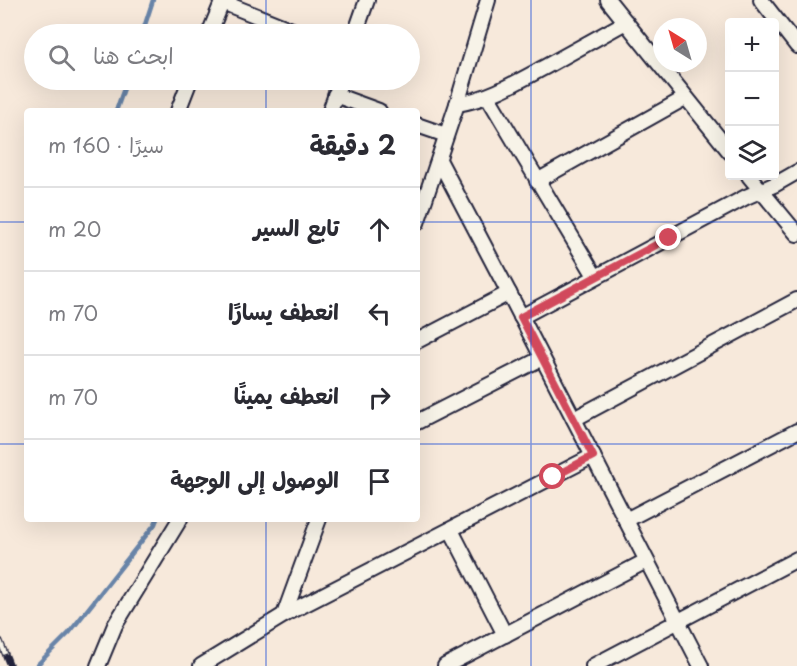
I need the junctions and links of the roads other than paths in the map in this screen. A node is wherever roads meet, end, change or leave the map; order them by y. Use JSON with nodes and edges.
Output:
{"nodes":[{"id":1,"x":367,"y":0,"type":"edge"},
{"id":2,"x":488,"y":0,"type":"edge"},
{"id":3,"x":608,"y":0,"type":"edge"},
{"id":4,"x":761,"y":0,"type":"edge"},
{"id":5,"x":222,"y":1,"type":"edge"},
{"id":6,"x":626,"y":22,"type":"junction"},
{"id":7,"x":213,"y":24,"type":"edge"},
{"id":8,"x":278,"y":24,"type":"edge"},
{"id":9,"x":359,"y":24,"type":"edge"},
{"id":10,"x":797,"y":46,"type":"edge"},
{"id":11,"x":186,"y":90,"type":"edge"},
{"id":12,"x":337,"y":90,"type":"edge"},
{"id":13,"x":335,"y":95,"type":"junction"},
{"id":14,"x":488,"y":97,"type":"junction"},
{"id":15,"x":685,"y":98,"type":"junction"},
{"id":16,"x":457,"y":104,"type":"junction"},
{"id":17,"x":179,"y":108,"type":"edge"},
{"id":18,"x":331,"y":108,"type":"edge"},
{"id":19,"x":371,"y":108,"type":"edge"},
{"id":20,"x":420,"y":126,"type":"edge"},
{"id":21,"x":446,"y":135,"type":"junction"},
{"id":22,"x":725,"y":147,"type":"edge"},
{"id":23,"x":439,"y":160,"type":"junction"},
{"id":24,"x":797,"y":171,"type":"edge"},
{"id":25,"x":752,"y":180,"type":"edge"},
{"id":26,"x":537,"y":181,"type":"junction"},
{"id":27,"x":761,"y":191,"type":"junction"},
{"id":28,"x":420,"y":214,"type":"edge"},
{"id":29,"x":797,"y":234,"type":"edge"},
{"id":30,"x":595,"y":276,"type":"junction"},
{"id":31,"x":509,"y":293,"type":"junction"},
{"id":32,"x":797,"y":300,"type":"edge"},
{"id":33,"x":521,"y":317,"type":"junction"},
{"id":34,"x":420,"y":339,"type":"edge"},
{"id":35,"x":542,"y":358,"type":"junction"},
{"id":36,"x":574,"y":419,"type":"junction"},
{"id":37,"x":420,"y":420,"type":"edge"},
{"id":38,"x":797,"y":431,"type":"edge"},
{"id":39,"x":593,"y":456,"type":"junction"},
{"id":40,"x":626,"y":520,"type":"junction"},
{"id":41,"x":178,"y":522,"type":"edge"},
{"id":42,"x":318,"y":522,"type":"edge"},
{"id":43,"x":451,"y":530,"type":"junction"},
{"id":44,"x":797,"y":559,"type":"edge"},
{"id":45,"x":646,"y":561,"type":"junction"},
{"id":46,"x":284,"y":615,"type":"junction"},
{"id":47,"x":678,"y":621,"type":"junction"},
{"id":48,"x":505,"y":635,"type":"junction"},
{"id":49,"x":98,"y":666,"type":"edge"},
{"id":50,"x":201,"y":666,"type":"edge"},
{"id":51,"x":446,"y":666,"type":"edge"},
{"id":52,"x":593,"y":666,"type":"edge"},
{"id":53,"x":701,"y":666,"type":"edge"}],
"edges":[{"from":1,"to":9,"type":"street"},
{"from":2,"to":16,"type":"street"},
{"from":3,"to":6,"type":"street"},
{"from":4,"to":10,"type":"street"},
{"from":5,"to":7,"type":"street"},
{"from":5,"to":8,"type":"street"},
{"from":6,"to":14,"type":"street"},
{"from":6,"to":15,"type":"street"},
{"from":11,"to":17,"type":"street"},
{"from":12,"to":13,"type":"street"},
{"from":13,"to":18,"type":"street"},
{"from":13,"to":19,"type":"street"},
{"from":14,"to":16,"type":"street"},
{"from":14,"to":26,"type":"street"},
{"from":15,"to":22,"type":"street"},
{"from":15,"to":26,"type":"street"},
{"from":16,"to":21,"type":"street"},
{"from":20,"to":21,"type":"street"},
{"from":21,"to":23,"type":"street"},
{"from":23,"to":28,"type":"street"},
{"from":23,"to":31,"type":"street"},
{"from":24,"to":27,"type":"street"},
{"from":25,"to":27,"type":"street"},
{"from":26,"to":30,"type":"street"},
{"from":27,"to":29,"type":"street"},
{"from":27,"to":30,"type":"street"},
{"from":30,"to":33,"type":"street"},
{"from":31,"to":33,"type":"street"},
{"from":31,"to":34,"type":"street"},
{"from":32,"to":36,"type":"street"},
{"from":33,"to":35,"type":"street"},
{"from":35,"to":36,"type":"street"},
{"from":35,"to":37,"type":"street"},
{"from":36,"to":39,"type":"street"},
{"from":38,"to":40,"type":"street"},
{"from":39,"to":40,"type":"street"},
{"from":39,"to":43,"type":"street"},
{"from":40,"to":45,"type":"street"},
{"from":41,"to":49,"type":"street"},
{"from":42,"to":46,"type":"street"},
{"from":43,"to":46,"type":"street"},
{"from":43,"to":48,"type":"street"},
{"from":44,"to":47,"type":"street"},
{"from":45,"to":47,"type":"street"},
{"from":45,"to":48,"type":"street"},
{"from":46,"to":50,"type":"street"},
{"from":47,"to":52,"type":"street"},
{"from":47,"to":53,"type":"street"},
{"from":48,"to":51,"type":"street"}]}
